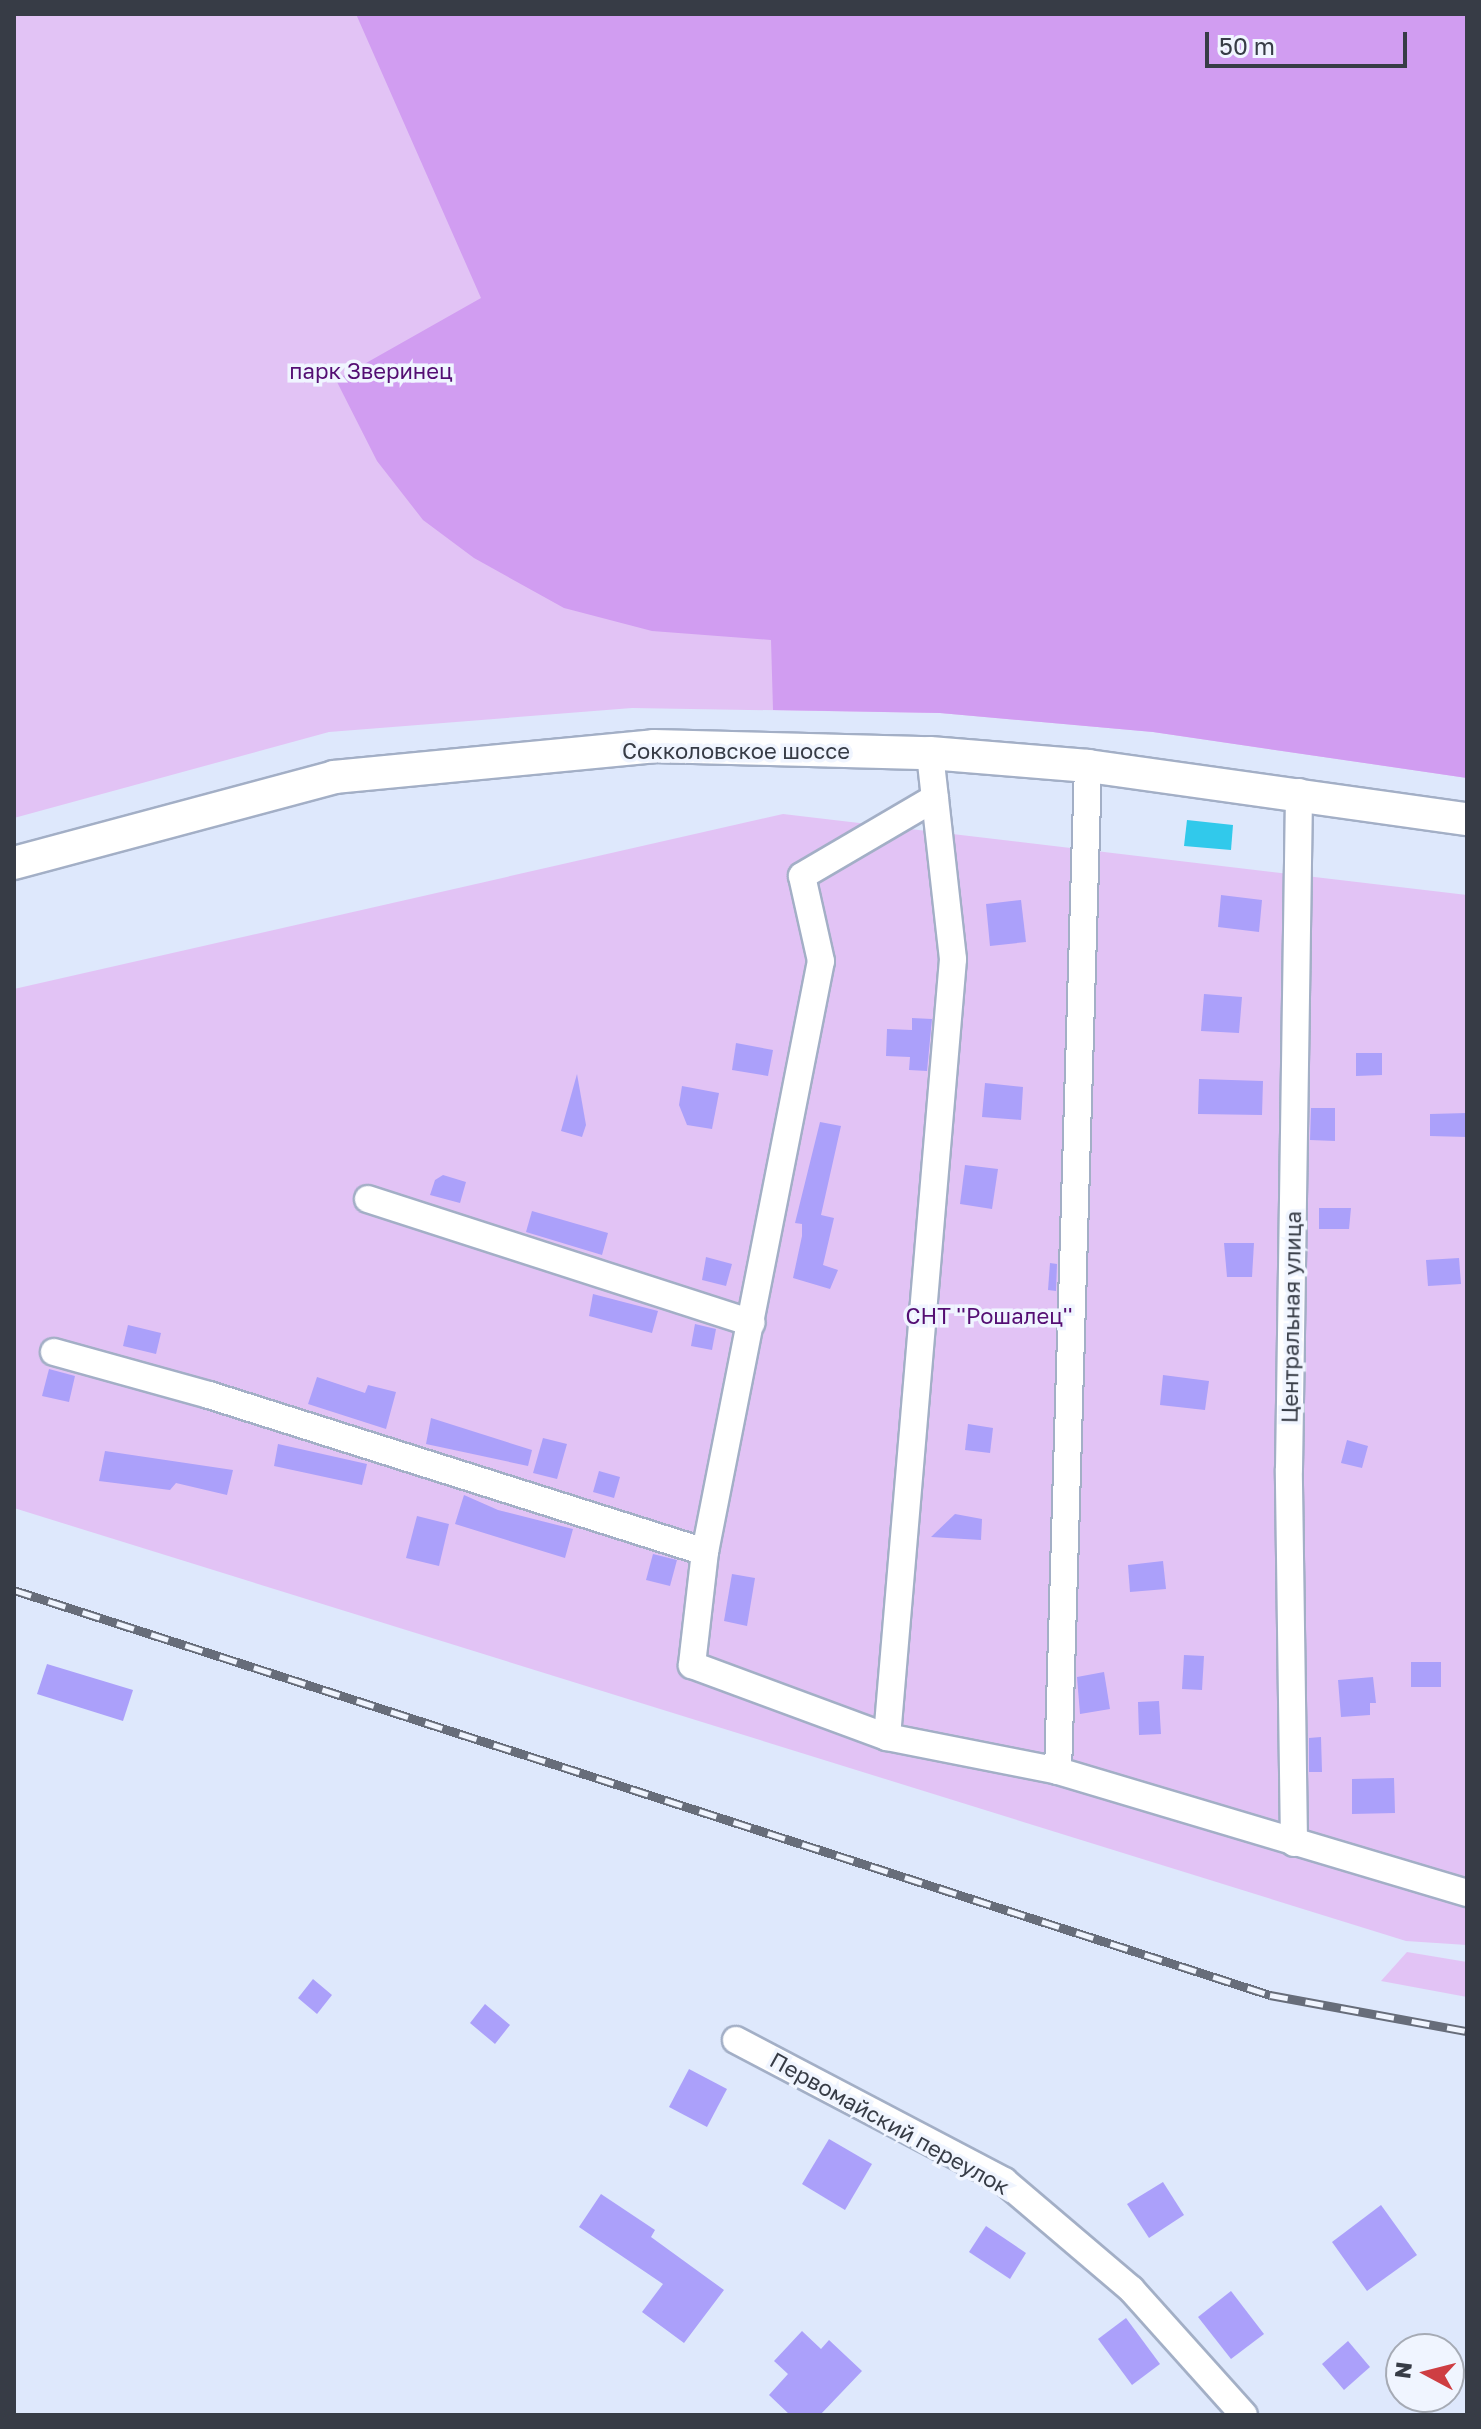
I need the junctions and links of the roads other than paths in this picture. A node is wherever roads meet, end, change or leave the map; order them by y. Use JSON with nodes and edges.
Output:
{"nodes":[{"id":1,"x":930,"y":753,"type":"junction"},
{"id":2,"x":1088,"y":766,"type":"junction"},
{"id":3,"x":1299,"y":792,"type":"junction"},
{"id":4,"x":935,"y":798,"type":"junction"},
{"id":5,"x":1467,"y":819,"type":"edge"},
{"id":6,"x":14,"y":863,"type":"edge"},
{"id":7,"x":368,"y":1199,"type":"dead end"},
{"id":8,"x":751,"y":1323,"type":"junction"},
{"id":9,"x":54,"y":1352,"type":"dead end"},
{"id":10,"x":705,"y":1552,"type":"junction"},
{"id":11,"x":887,"y":1737,"type":"junction"},
{"id":12,"x":1058,"y":1771,"type":"junction"},
{"id":13,"x":1294,"y":1843,"type":"junction"},
{"id":14,"x":1467,"y":1893,"type":"edge"},
{"id":15,"x":736,"y":2040,"type":"dead end"},
{"id":16,"x":1244,"y":2415,"type":"edge"}],
"edges":[{"from":1,"to":2,"type":"main road","name":"Сокколовское шоссе"},
{"from":1,"to":4,"type":"street"},
{"from":1,"to":6,"type":"main road","name":"Сокколовское шоссе"},
{"from":2,"to":3,"type":"main road","name":"Сокколовское шоссе"},
{"from":2,"to":12,"type":"street"},
{"from":3,"to":5,"type":"main road","name":"Сокколовское шоссе"},
{"from":3,"to":13,"type":"street","name":"Центральная улица"},
{"from":4,"to":8,"type":"street"},
{"from":4,"to":11,"type":"street"},
{"from":7,"to":8,"type":"street"},
{"from":8,"to":10,"type":"street"},
{"from":9,"to":10,"type":"street"},
{"from":10,"to":11,"type":"street"},
{"from":11,"to":12,"type":"street"},
{"from":12,"to":13,"type":"street"},
{"from":13,"to":14,"type":"street"},
{"from":15,"to":16,"type":"street","name":"Первомайский переулок"}]}
